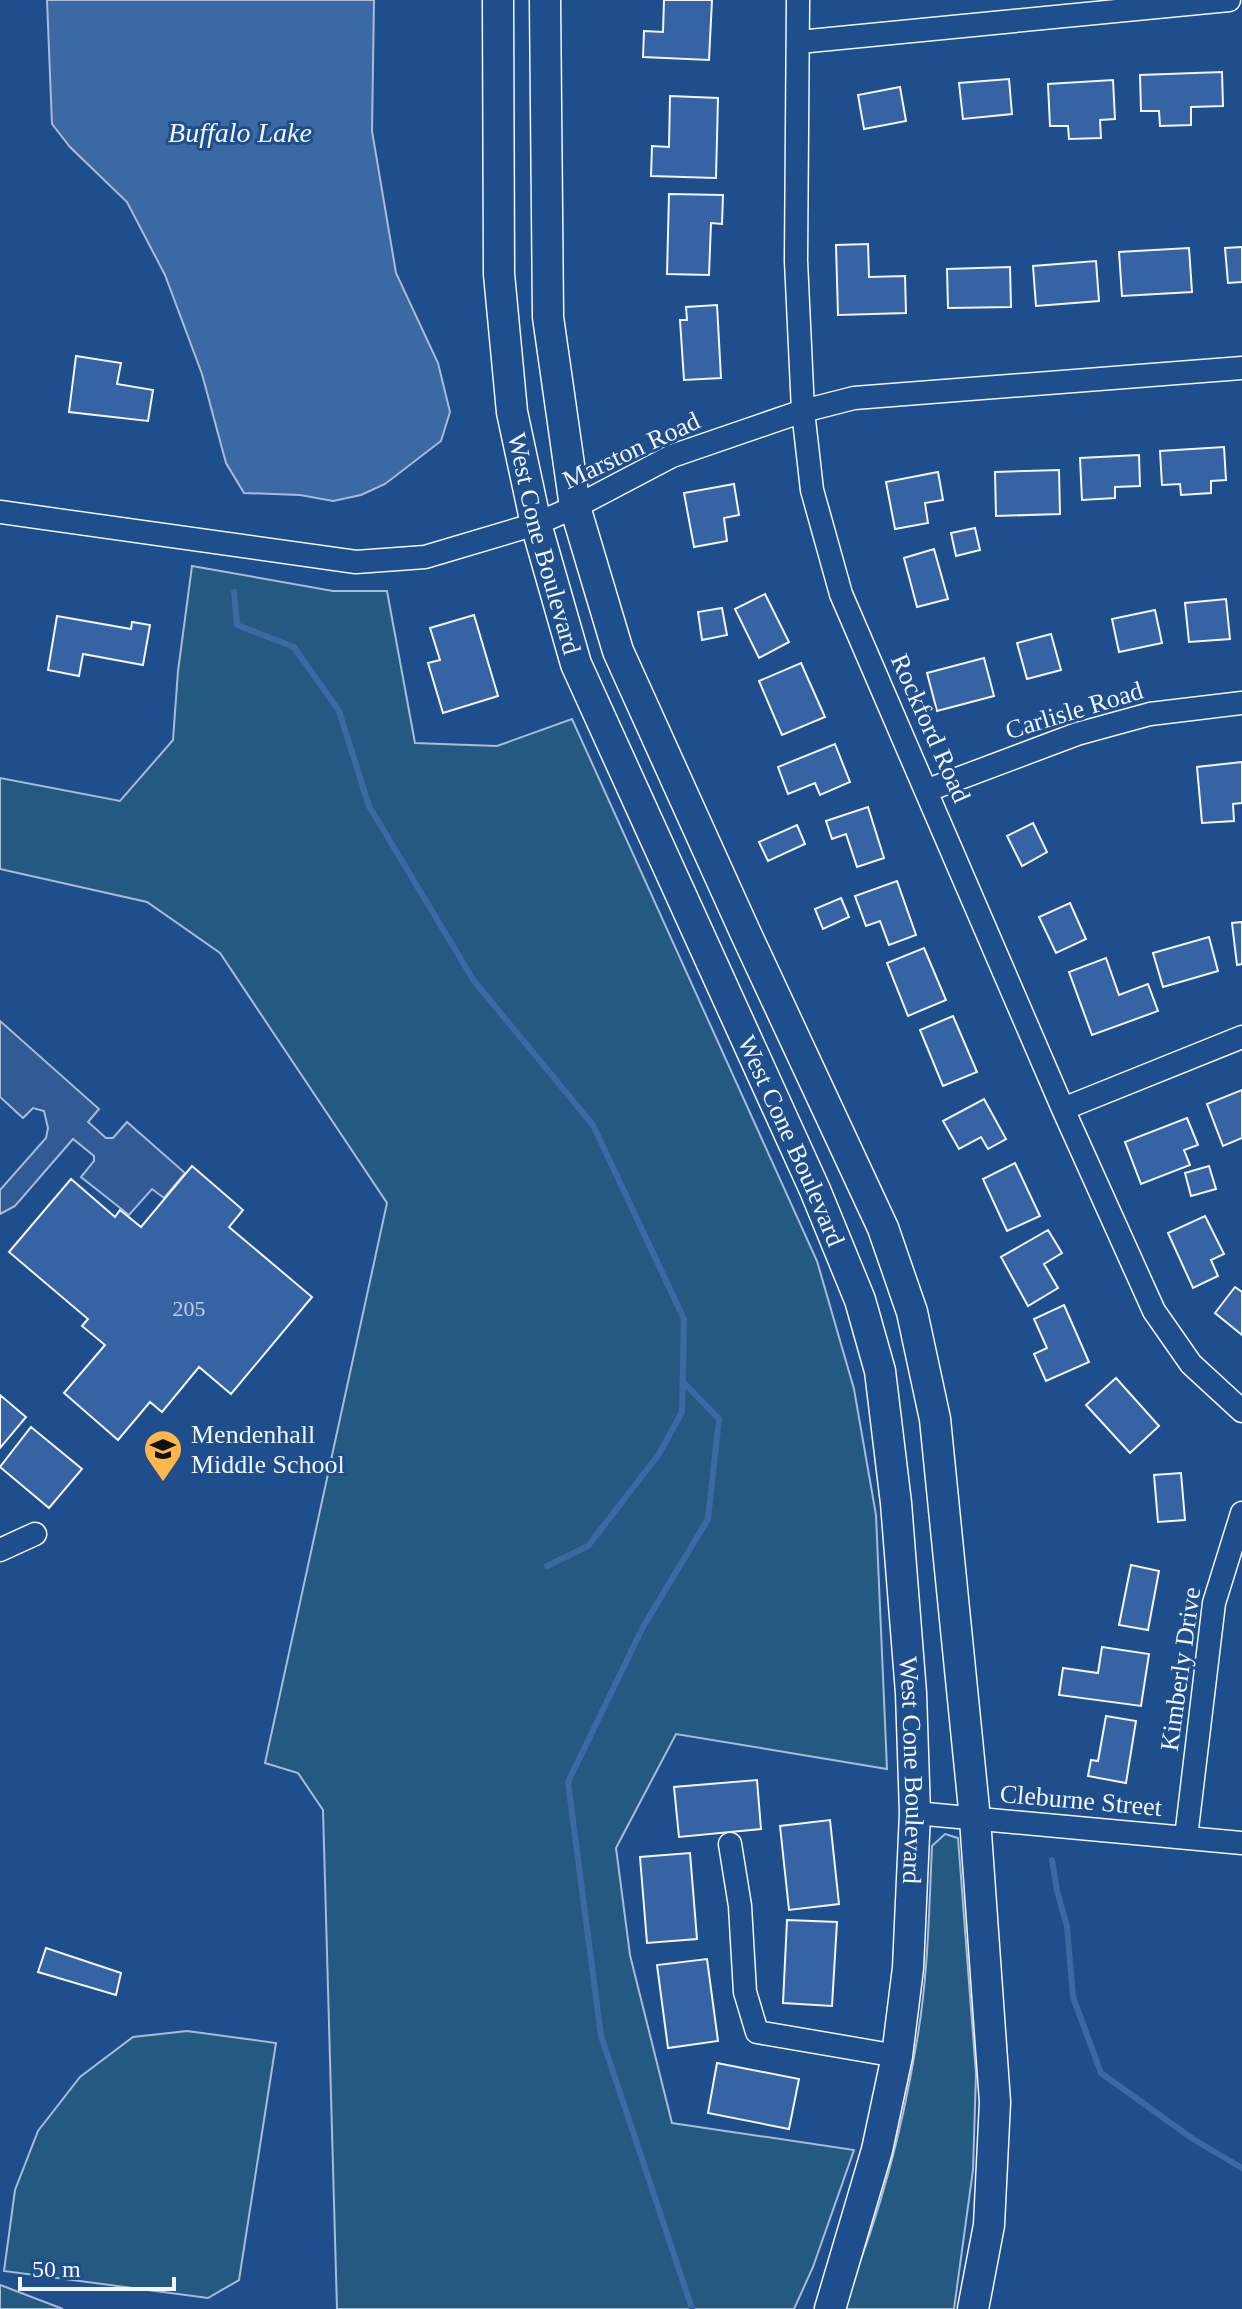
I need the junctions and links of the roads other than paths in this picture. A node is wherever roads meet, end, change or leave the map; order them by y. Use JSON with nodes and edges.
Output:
{"nodes":[{"id":1,"x":498,"y":0,"type":"edge"},
{"id":2,"x":545,"y":0,"type":"edge"},
{"id":3,"x":798,"y":0,"type":"edge"},
{"id":4,"x":1229,"y":0,"type":"edge"},
{"id":5,"x":799,"y":42,"type":"junction"},
{"id":6,"x":1242,"y":368,"type":"edge"},
{"id":7,"x":803,"y":411,"type":"junction"},
{"id":8,"x":575,"y":507,"type":"junction"},
{"id":9,"x":0,"y":512,"type":"edge"},
{"id":10,"x":536,"y":524,"type":"junction"},
{"id":11,"x":1242,"y":703,"type":"edge"},
{"id":12,"x":928,"y":790,"type":"junction"},
{"id":13,"x":1242,"y":1037,"type":"edge"},
{"id":14,"x":1063,"y":1109,"type":"junction"},
{"id":15,"x":1242,"y":1411,"type":"edge"},
{"id":16,"x":1242,"y":1513,"type":"edge"},
{"id":17,"x":35,"y":1534,"type":"dead end"},
{"id":18,"x":0,"y":1550,"type":"edge"},
{"id":19,"x":915,"y":1813,"type":"junction"},
{"id":20,"x":975,"y":1819,"type":"junction"},
{"id":21,"x":1186,"y":1837,"type":"junction"},
{"id":22,"x":1242,"y":1843,"type":"edge"},
{"id":23,"x":730,"y":1844,"type":"dead end"},
{"id":24,"x":897,"y":2056,"type":"junction"},
{"id":25,"x":830,"y":2309,"type":"edge"},
{"id":26,"x":973,"y":2309,"type":"edge"}],
"edges":[{"from":1,"to":10,"type":"main road","name":"West Cone Boulevard"},
{"from":2,"to":8,"type":"main road","name":"West Cone Boulevard"},
{"from":3,"to":5,"type":"street","name":"Rockford Road"},
{"from":4,"to":5,"type":"street"},
{"from":5,"to":7,"type":"street","name":"Rockford Road"},
{"from":6,"to":7,"type":"street","name":"Marston Road"},
{"from":7,"to":8,"type":"street","name":"Marston Road"},
{"from":7,"to":12,"type":"street","name":"Rockford Road"},
{"from":8,"to":10,"type":"street","name":"Marston Road"},
{"from":8,"to":20,"type":"main road","name":"West Cone Boulevard"},
{"from":9,"to":10,"type":"street","name":"Marston Road"},
{"from":10,"to":19,"type":"main road","name":"West Cone Boulevard"},
{"from":11,"to":12,"type":"street","name":"Carlisle Road"},
{"from":12,"to":14,"type":"street","name":"Rockford Road"},
{"from":13,"to":14,"type":"street"},
{"from":14,"to":15,"type":"street","name":"Rockford Road"},
{"from":16,"to":21,"type":"street","name":"Kimberly Drive"},
{"from":17,"to":18,"type":"street"},
{"from":19,"to":20,"type":"street","name":"Cleburne Street"},
{"from":19,"to":24,"type":"main road","name":"West Cone Boulevard"},
{"from":20,"to":21,"type":"street","name":"Cleburne Street"},
{"from":20,"to":26,"type":"main road","name":"West Cone Boulevard"},
{"from":21,"to":22,"type":"street","name":"Cleburne Street"},
{"from":23,"to":24,"type":"street"},
{"from":24,"to":25,"type":"main road","name":"West Cone Boulevard"}]}
